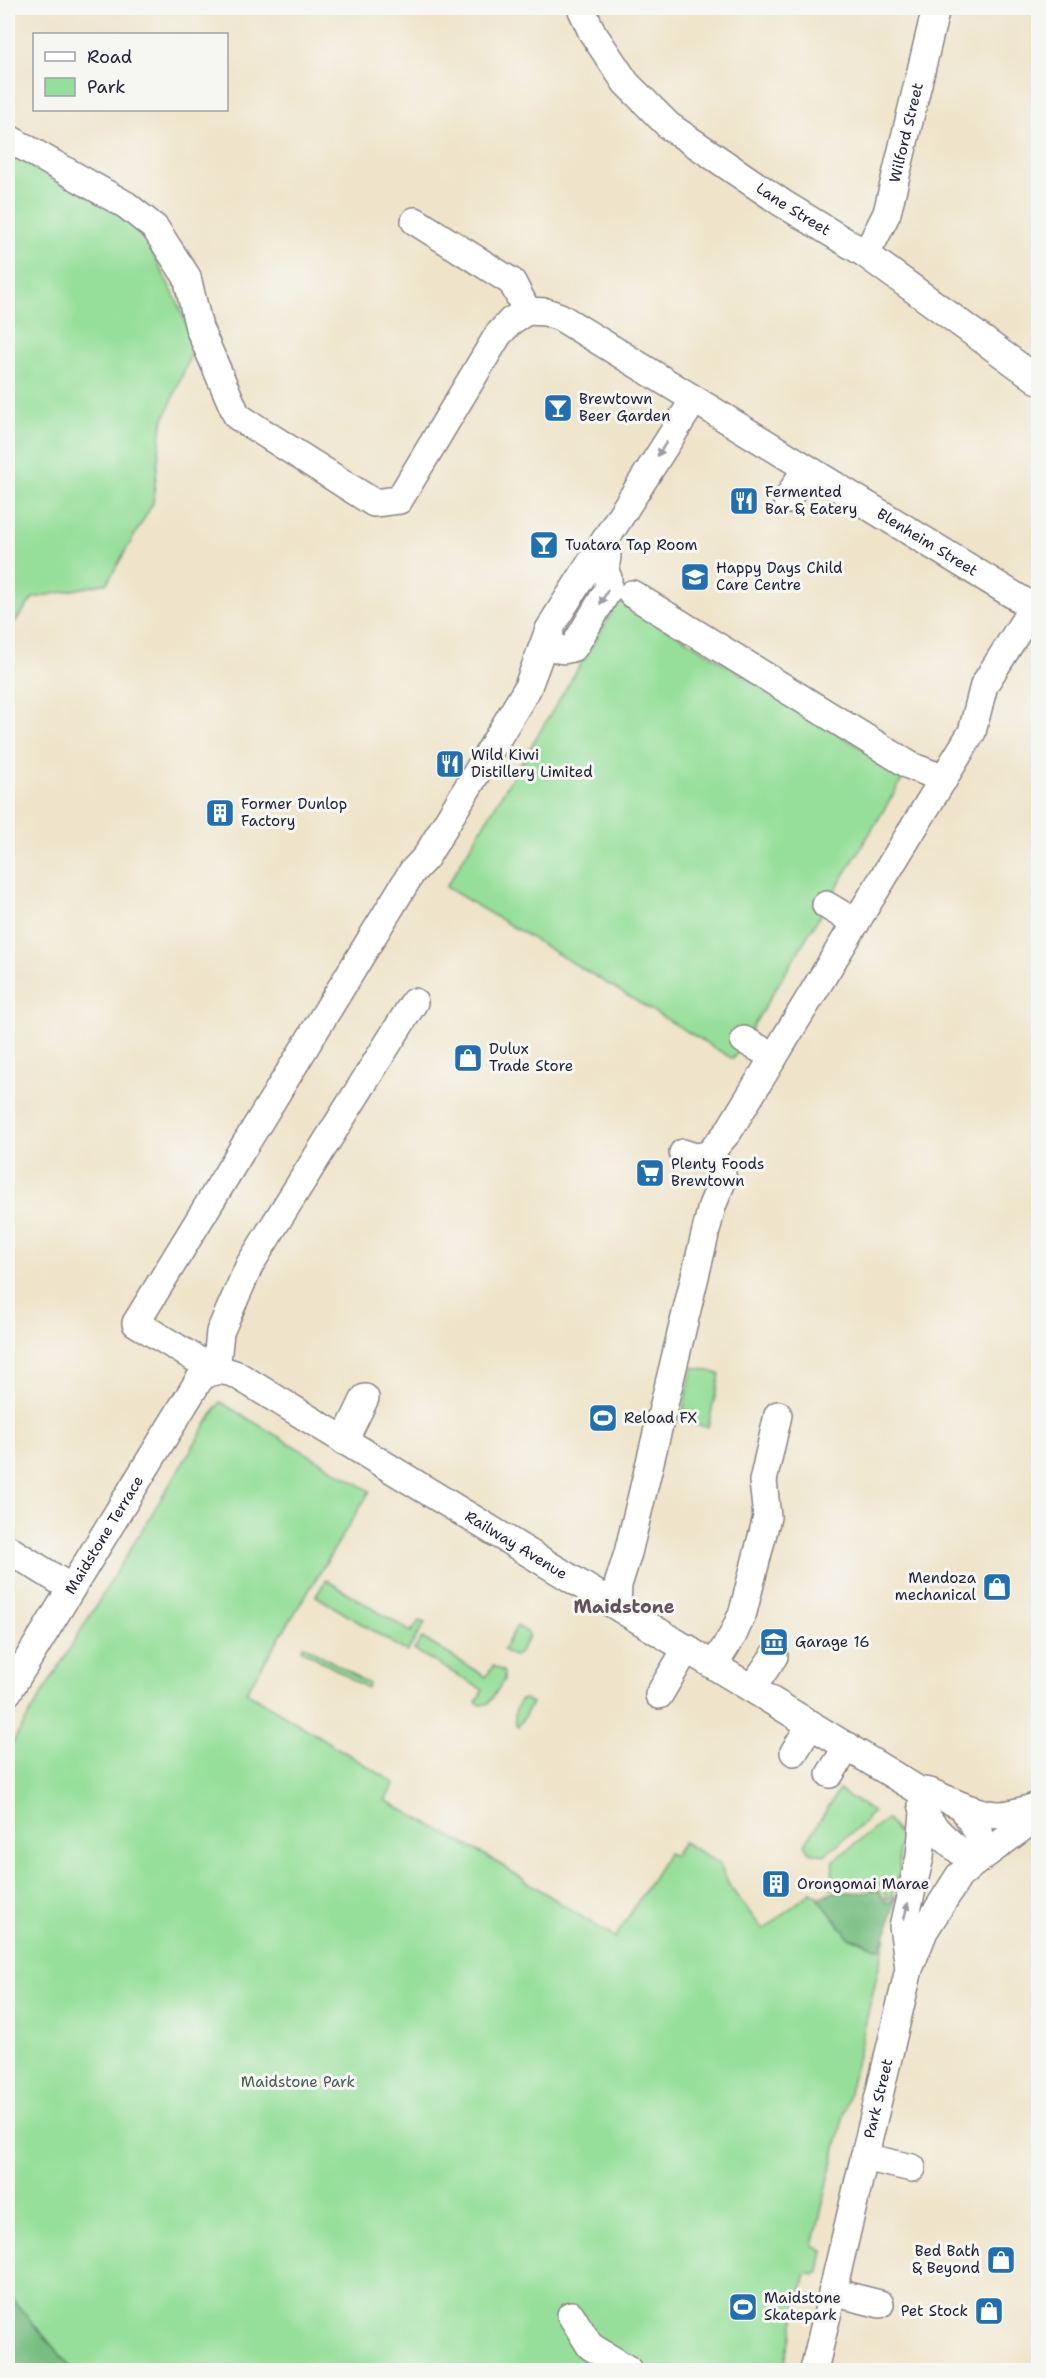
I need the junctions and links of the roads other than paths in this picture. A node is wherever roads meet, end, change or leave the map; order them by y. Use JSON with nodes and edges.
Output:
{"nodes":[{"id":1,"x":581,"y":8,"type":"edge"},
{"id":2,"x":936,"y":8,"type":"edge"},
{"id":3,"x":8,"y":138,"type":"edge"},
{"id":4,"x":415,"y":221,"type":"dead end"},
{"id":5,"x":864,"y":253,"type":"junction"},
{"id":6,"x":527,"y":311,"type":"junction"},
{"id":7,"x":1038,"y":380,"type":"edge"},
{"id":8,"x":694,"y":400,"type":"junction"},
{"id":9,"x":806,"y":468,"type":"junction"},
{"id":10,"x":787,"y":500,"type":"dead end"},
{"id":11,"x":632,"y":594,"type":"dead end"},
{"id":12,"x":1036,"y":608,"type":"edge"},
{"id":13,"x":944,"y":779,"type":"junction"},
{"id":14,"x":826,"y":905,"type":"dead end"},
{"id":15,"x":856,"y":923,"type":"junction"},
{"id":16,"x":414,"y":1002,"type":"dead end"},
{"id":17,"x":744,"y":1040,"type":"dead end"},
{"id":18,"x":774,"y":1057,"type":"junction"},
{"id":19,"x":209,"y":1374,"type":"junction"},
{"id":20,"x":365,"y":1398,"type":"dead end"},
{"id":21,"x":778,"y":1415,"type":"dead end"},
{"id":22,"x":344,"y":1441,"type":"junction"},
{"id":23,"x":8,"y":1549,"type":"edge"},
{"id":24,"x":71,"y":1588,"type":"junction"},
{"id":25,"x":617,"y":1606,"type":"junction"},
{"id":26,"x":687,"y":1648,"type":"junction"},
{"id":27,"x":774,"y":1656,"type":"dead end"},
{"id":28,"x":714,"y":1665,"type":"junction"},
{"id":29,"x":752,"y":1688,"type":"junction"},
{"id":30,"x":8,"y":1692,"type":"edge"},
{"id":31,"x":659,"y":1695,"type":"dead end"},
{"id":32,"x":811,"y":1724,"type":"junction"},
{"id":33,"x":848,"y":1746,"type":"junction"},
{"id":34,"x":794,"y":1752,"type":"dead end"},
{"id":35,"x":830,"y":1774,"type":"dead end"},
{"id":36,"x":921,"y":1801,"type":"junction"},
{"id":37,"x":962,"y":1806,"type":"junction"},
{"id":38,"x":1038,"y":1806,"type":"edge"},
{"id":39,"x":1038,"y":1816,"type":"edge"},
{"id":40,"x":982,"y":1857,"type":"junction"},
{"id":41,"x":909,"y":1969,"type":"junction"},
{"id":42,"x":864,"y":2157,"type":"junction"},
{"id":43,"x":912,"y":2168,"type":"dead end"},
{"id":44,"x":832,"y":2292,"type":"junction"},
{"id":45,"x":880,"y":2304,"type":"dead end"},
{"id":46,"x":571,"y":2315,"type":"dead end"},
{"id":47,"x":629,"y":2370,"type":"edge"},
{"id":48,"x":814,"y":2370,"type":"edge"}],
"edges":[{"from":1,"to":5,"type":"street","name":"Lane Street"},
{"from":2,"to":5,"type":"street","name":"Wilford Street"},
{"from":3,"to":6,"type":"street"},
{"from":4,"to":6,"type":"street"},
{"from":5,"to":7,"type":"street","name":"Lane Street"},
{"from":6,"to":8,"type":"street","name":"Blenheim Street"},
{"from":8,"to":9,"type":"street","name":"Blenheim Street"},
{"from":8,"to":19,"type":"street","name":"Railway Avenue","one_way":true},
{"from":9,"to":10,"type":"street"},
{"from":9,"to":12,"type":"street","name":"Blenheim Street"},
{"from":11,"to":13,"type":"street"},
{"from":12,"to":13,"type":"street"},
{"from":13,"to":15,"type":"street"},
{"from":14,"to":15,"type":"street"},
{"from":15,"to":18,"type":"street"},
{"from":16,"to":19,"type":"street"},
{"from":17,"to":18,"type":"street"},
{"from":18,"to":25,"type":"street"},
{"from":19,"to":22,"type":"street","name":"Railway Avenue"},
{"from":19,"to":24,"type":"street","name":"Maidstone Terrace"},
{"from":20,"to":22,"type":"street"},
{"from":21,"to":28,"type":"street"},
{"from":22,"to":25,"type":"street","name":"Railway Avenue"},
{"from":23,"to":24,"type":"street"},
{"from":24,"to":30,"type":"street","name":"Maidstone Terrace"},
{"from":25,"to":26,"type":"street","name":"Railway Avenue"},
{"from":26,"to":28,"type":"street","name":"Railway Avenue"},
{"from":26,"to":31,"type":"street"},
{"from":27,"to":29,"type":"street"},
{"from":28,"to":29,"type":"street","name":"Railway Avenue"},
{"from":29,"to":32,"type":"street","name":"Railway Avenue"},
{"from":32,"to":33,"type":"street","name":"Railway Avenue"},
{"from":32,"to":34,"type":"street"},
{"from":33,"to":35,"type":"street"},
{"from":33,"to":36,"type":"street","name":"Railway Avenue"},
{"from":36,"to":37,"type":"street","name":"Railway Avenue"},
{"from":36,"to":40,"type":"street","name":"Railway Avenue"},
{"from":41,"to":36,"type":"street","one_way":true},
{"from":37,"to":38,"type":"street","name":"Railway Avenue"},
{"from":37,"to":40,"type":"street"},
{"from":39,"to":40,"type":"street","name":"Park Street"},
{"from":40,"to":41,"type":"street","name":"Park Street"},
{"from":41,"to":42,"type":"street","name":"Park Street"},
{"from":42,"to":43,"type":"street"},
{"from":42,"to":44,"type":"street","name":"Park Street"},
{"from":44,"to":45,"type":"street"},
{"from":44,"to":48,"type":"street","name":"Park Street"},
{"from":46,"to":47,"type":"street"}]}
